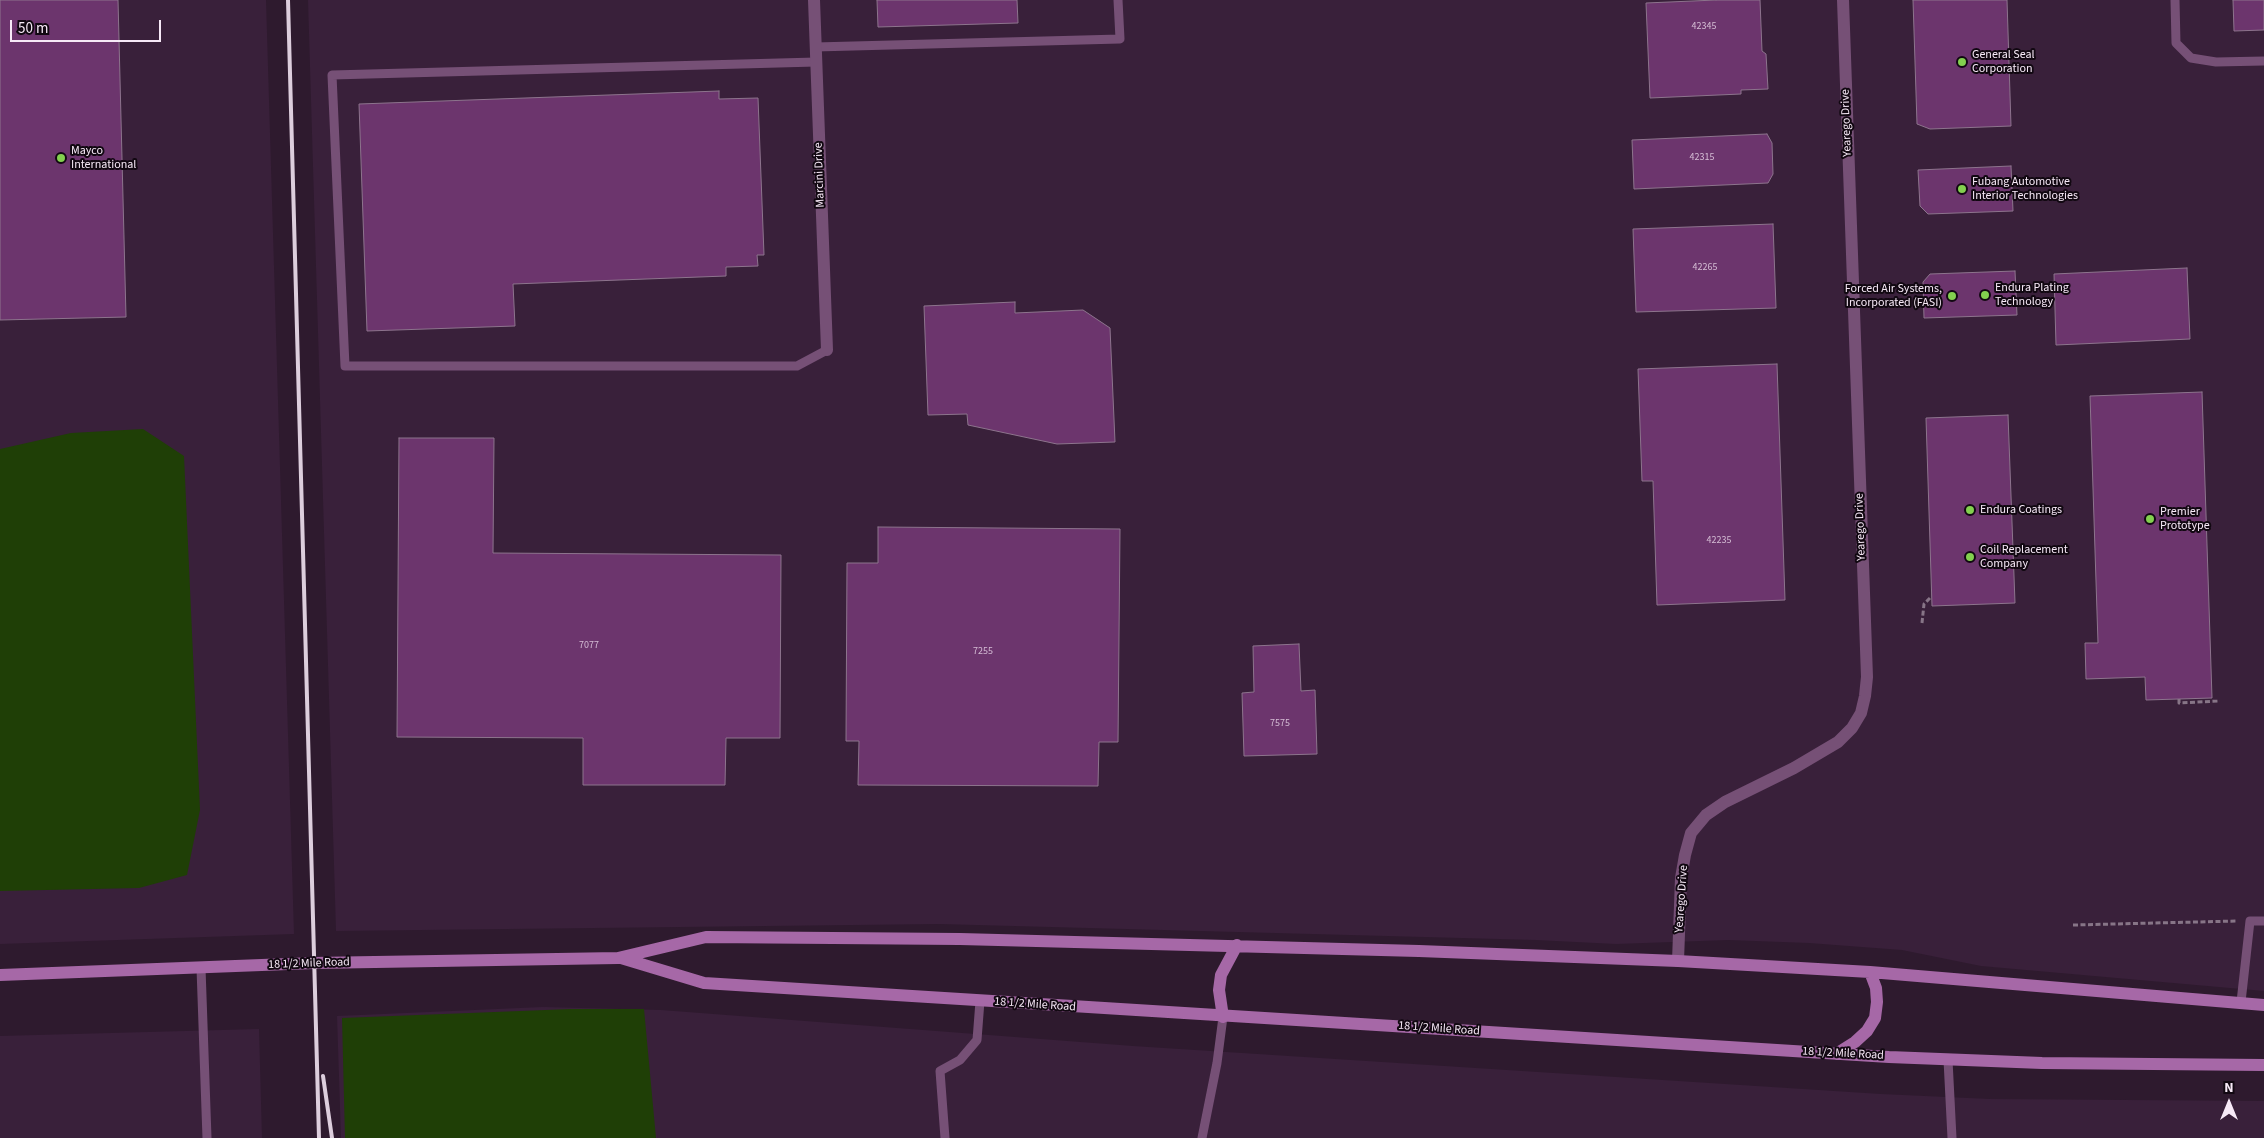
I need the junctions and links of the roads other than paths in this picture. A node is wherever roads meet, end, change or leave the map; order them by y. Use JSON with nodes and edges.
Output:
{"nodes":[{"id":1,"x":814,"y":0,"type":"edge"},
{"id":2,"x":1118,"y":0,"type":"edge"},
{"id":3,"x":1843,"y":0,"type":"edge"},
{"id":4,"x":2175,"y":0,"type":"edge"},
{"id":5,"x":815,"y":46,"type":"junction"},
{"id":6,"x":2264,"y":61,"type":"edge"},
{"id":7,"x":816,"y":62,"type":"junction"},
{"id":8,"x":827,"y":350,"type":"joint"},
{"id":9,"x":2264,"y":921,"type":"edge"},
{"id":10,"x":1237,"y":945,"type":"junction"},
{"id":11,"x":618,"y":958,"type":"junction"},
{"id":12,"x":1678,"y":961,"type":"junction"},
{"id":13,"x":201,"y":968,"type":"junction"},
{"id":14,"x":1870,"y":972,"type":"junction"},
{"id":15,"x":0,"y":975,"type":"edge"},
{"id":16,"x":980,"y":1001,"type":"junction"},
{"id":17,"x":2241,"y":1002,"type":"junction"},
{"id":18,"x":2264,"y":1005,"type":"edge"},
{"id":19,"x":1223,"y":1017,"type":"junction"},
{"id":20,"x":1836,"y":1054,"type":"junction"},
{"id":21,"x":1948,"y":1060,"type":"junction"},
{"id":22,"x":2261,"y":1066,"type":"edge"},
{"id":23,"x":207,"y":1138,"type":"edge"},
{"id":24,"x":945,"y":1138,"type":"edge"},
{"id":25,"x":1202,"y":1138,"type":"edge"},
{"id":26,"x":1952,"y":1138,"type":"edge"}],
"edges":[{"from":1,"to":5,"type":"street","name":"Marcini Drive"},
{"from":2,"to":5,"type":"lane"},
{"from":3,"to":12,"type":"street","name":"Yearego Drive"},
{"from":4,"to":6,"type":"lane"},
{"from":5,"to":7,"type":"street","name":"Marcini Drive"},
{"from":7,"to":8,"type":"street","name":"Marcini Drive"},
{"from":7,"to":8,"type":"lane"},
{"from":9,"to":17,"type":"lane"},
{"from":10,"to":11,"type":"street","name":"18 1/2 Mile Road"},
{"from":10,"to":12,"type":"street","name":"18 1/2 Mile Road"},
{"from":10,"to":19,"type":"street"},
{"from":11,"to":13,"type":"street","name":"18 1/2 Mile Road"},
{"from":11,"to":16,"type":"street","name":"18 1/2 Mile Road"},
{"from":12,"to":14,"type":"street","name":"18 1/2 Mile Road"},
{"from":13,"to":15,"type":"street","name":"18 1/2 Mile Road"},
{"from":13,"to":23,"type":"lane"},
{"from":14,"to":17,"type":"street","name":"18 1/2 Mile Road"},
{"from":14,"to":20,"type":"street"},
{"from":16,"to":19,"type":"street","name":"18 1/2 Mile Road"},
{"from":16,"to":24,"type":"lane"},
{"from":17,"to":18,"type":"street","name":"18 1/2 Mile Road"},
{"from":19,"to":20,"type":"street","name":"18 1/2 Mile Road"},
{"from":19,"to":25,"type":"lane"},
{"from":20,"to":21,"type":"street","name":"18 1/2 Mile Road"},
{"from":21,"to":22,"type":"street","name":"18 1/2 Mile Road"},
{"from":21,"to":26,"type":"lane"}]}
